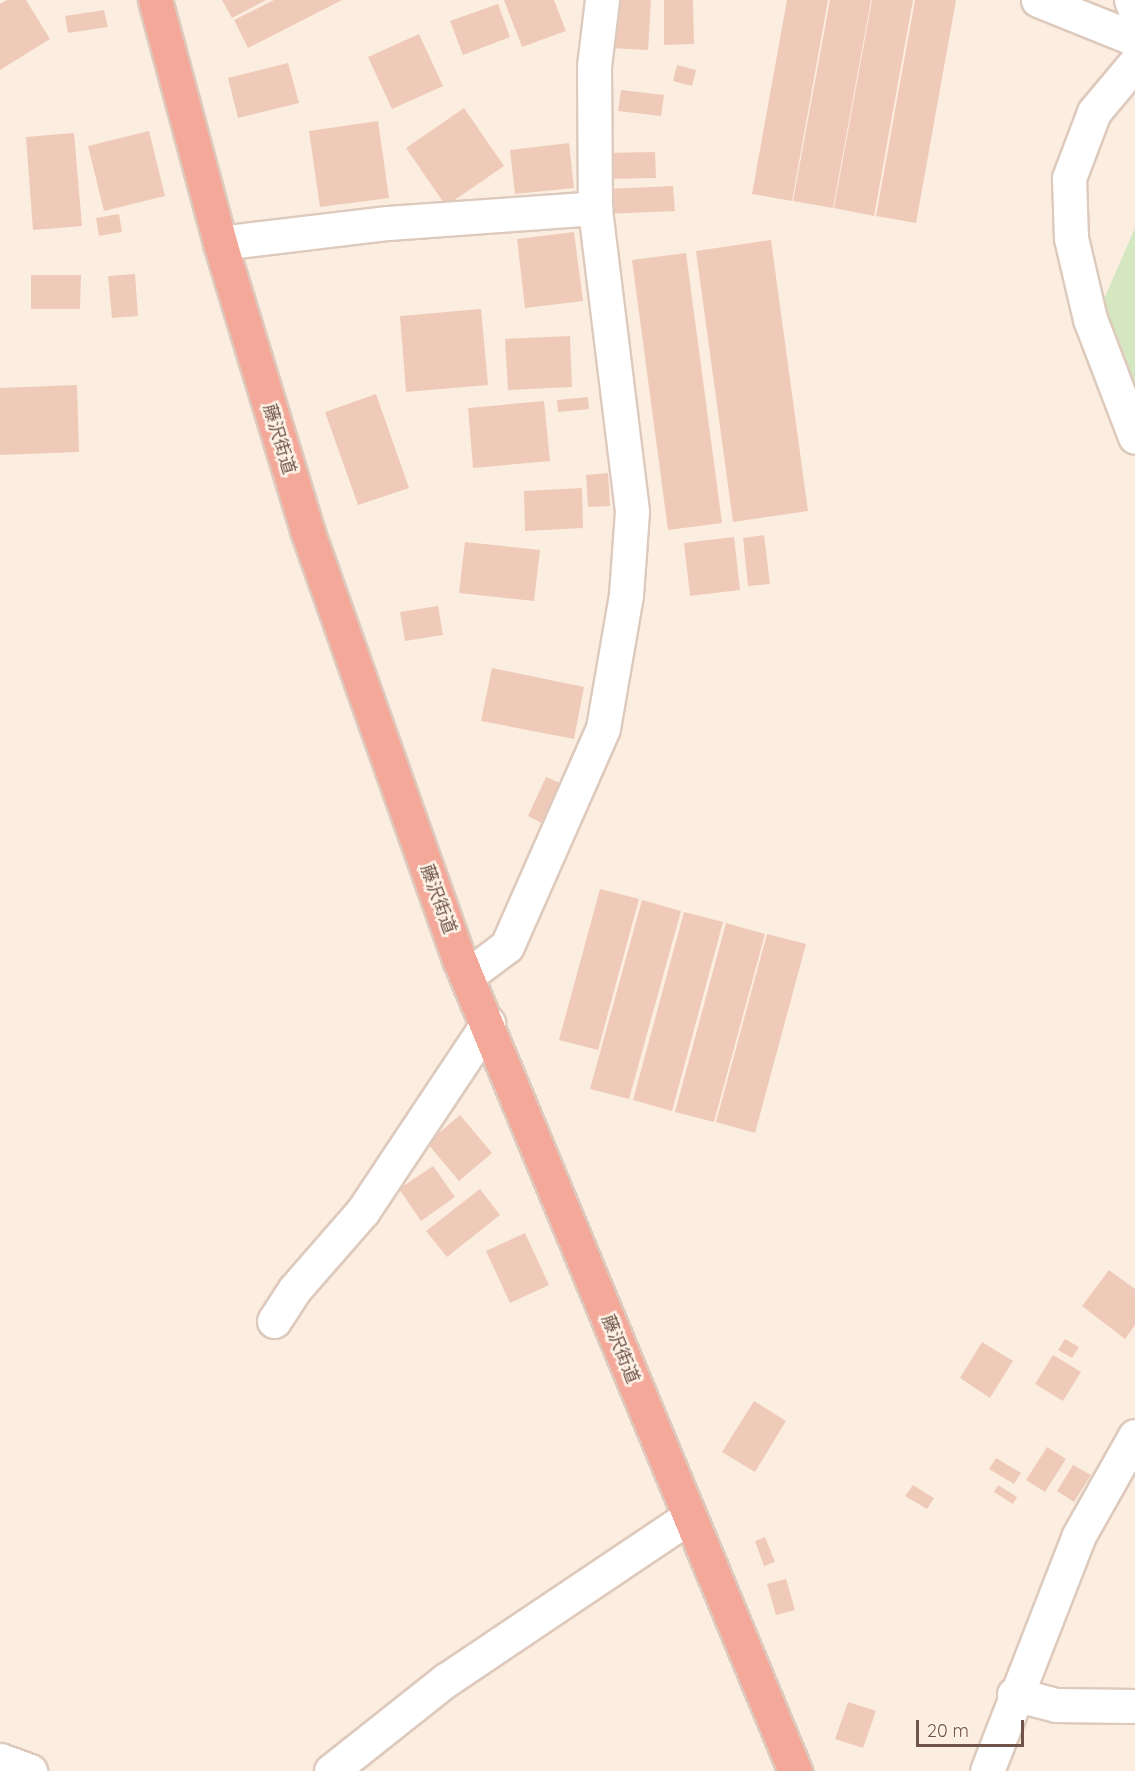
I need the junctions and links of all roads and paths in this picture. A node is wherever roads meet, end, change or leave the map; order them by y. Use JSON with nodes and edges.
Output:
{"nodes":[{"id":1,"x":155,"y":0,"type":"edge"},
{"id":2,"x":602,"y":0,"type":"edge"},
{"id":3,"x":1038,"y":0,"type":"edge"},
{"id":4,"x":1131,"y":0,"type":"edge"},
{"id":5,"x":1135,"y":10,"type":"edge"},
{"id":6,"x":1135,"y":39,"type":"edge"},
{"id":7,"x":1135,"y":63,"type":"edge"},
{"id":8,"x":595,"y":208,"type":"junction"},
{"id":9,"x":220,"y":243,"type":"junction"},
{"id":10,"x":1135,"y":437,"type":"edge"},
{"id":11,"x":467,"y":976,"type":"junction"},
{"id":12,"x":488,"y":1023,"type":"junction"},
{"id":13,"x":274,"y":1321,"type":"dead end"},
{"id":14,"x":1135,"y":1437,"type":"edge"},
{"id":15,"x":689,"y":1517,"type":"junction"},
{"id":16,"x":1014,"y":1694,"type":"junction"},
{"id":17,"x":1135,"y":1706,"type":"edge"},
{"id":18,"x":0,"y":1760,"type":"edge"},
{"id":19,"x":30,"y":1771,"type":"edge"},
{"id":20,"x":331,"y":1771,"type":"edge"},
{"id":21,"x":795,"y":1771,"type":"edge"},
{"id":22,"x":987,"y":1771,"type":"edge"}],
"edges":[{"from":1,"to":9,"type":"highway","name":"藤沢街道"},
{"from":2,"to":8,"type":"street"},
{"from":3,"to":6,"type":"street"},
{"from":4,"to":5,"type":"street"},
{"from":7,"to":10,"type":"street"},
{"from":8,"to":9,"type":"street"},
{"from":8,"to":11,"type":"street"},
{"from":9,"to":11,"type":"highway","name":"藤沢街道"},
{"from":11,"to":12,"type":"highway","name":"藤沢街道"},
{"from":12,"to":13,"type":"street"},
{"from":12,"to":15,"type":"highway","name":"藤沢街道"},
{"from":14,"to":16,"type":"street"},
{"from":15,"to":20,"type":"street"},
{"from":15,"to":21,"type":"highway","name":"藤沢街道"},
{"from":16,"to":17,"type":"street"},
{"from":16,"to":22,"type":"street"},
{"from":18,"to":19,"type":"street"}]}
